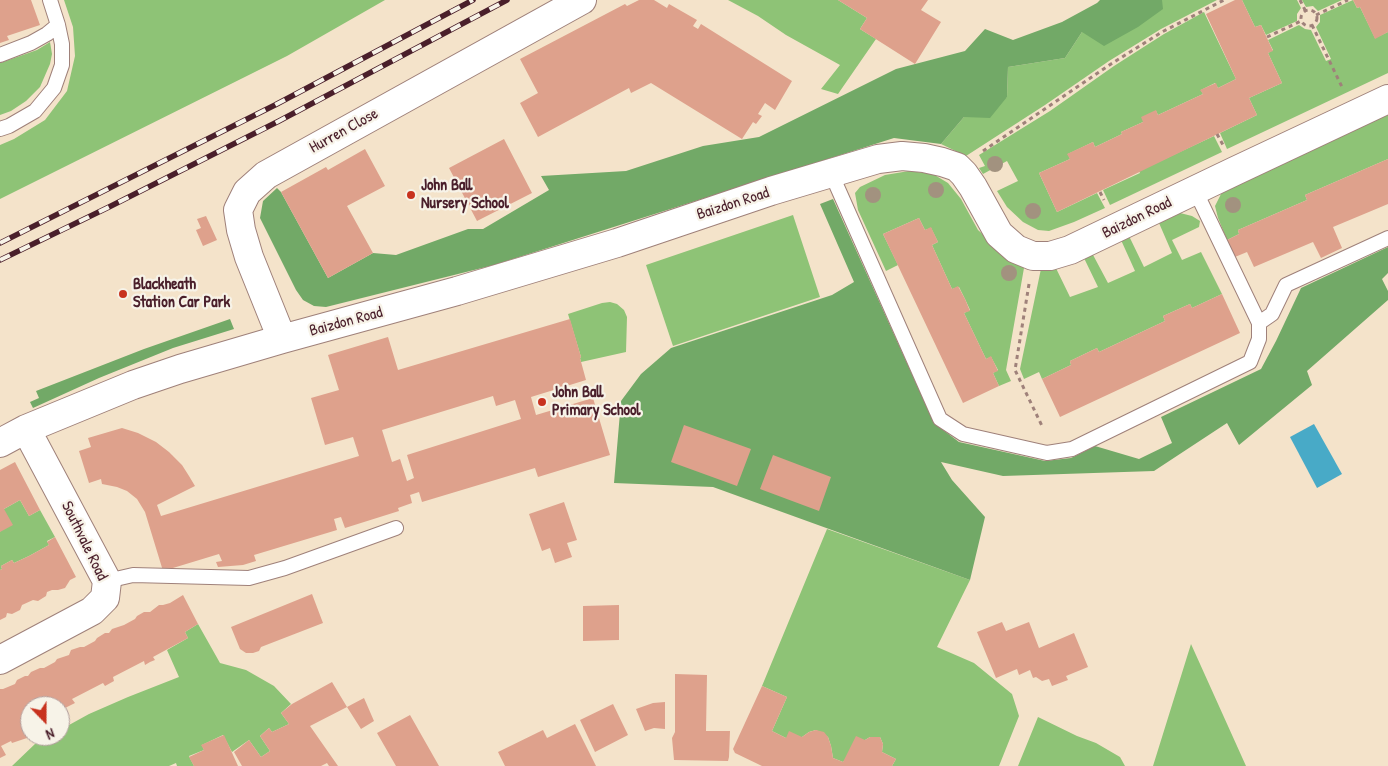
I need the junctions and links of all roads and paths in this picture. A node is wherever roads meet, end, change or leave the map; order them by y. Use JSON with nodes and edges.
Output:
{"nodes":[{"id":1,"x":50,"y":0,"type":"edge"},
{"id":2,"x":582,"y":0,"type":"edge"},
{"id":3,"x":1224,"y":0,"type":"edge"},
{"id":4,"x":1300,"y":0,"type":"edge"},
{"id":5,"x":1348,"y":0,"type":"edge"},
{"id":6,"x":1305,"y":10,"type":"junction"},
{"id":7,"x":1316,"y":15,"type":"junction"},
{"id":8,"x":1301,"y":21,"type":"junction"},
{"id":9,"x":58,"y":25,"type":"junction"},
{"id":10,"x":1312,"y":25,"type":"junction"},
{"id":11,"x":1267,"y":37,"type":"dead end"},
{"id":12,"x":0,"y":54,"type":"edge"},
{"id":13,"x":1344,"y":93,"type":"dead end"},
{"id":14,"x":1388,"y":99,"type":"edge"},
{"id":15,"x":0,"y":129,"type":"edge"},
{"id":16,"x":957,"y":167,"type":"junction"},
{"id":17,"x":831,"y":173,"type":"junction"},
{"id":18,"x":1195,"y":190,"type":"junction"},
{"id":19,"x":1388,"y":238,"type":"edge"},
{"id":20,"x":1033,"y":256,"type":"junction"},
{"id":21,"x":1259,"y":322,"type":"junction"},
{"id":22,"x":282,"y":339,"type":"junction"},
{"id":23,"x":26,"y":429,"type":"junction"},
{"id":24,"x":0,"y":443,"type":"edge"},
{"id":25,"x":1054,"y":452,"type":"junction"},
{"id":26,"x":396,"y":528,"type":"dead end"},
{"id":27,"x":107,"y":581,"type":"junction"},
{"id":28,"x":0,"y":660,"type":"edge"}],
"edges":[{"from":1,"to":9,"type":"lane"},
{"from":2,"to":22,"type":"street","name":"Hurren Close"},
{"from":3,"to":16,"type":"path"},
{"from":4,"to":6,"type":"path"},
{"from":5,"to":7,"type":"path"},
{"from":6,"to":7,"type":"path"},
{"from":6,"to":8,"type":"path"},
{"from":7,"to":10,"type":"path"},
{"from":8,"to":10,"type":"path"},
{"from":8,"to":11,"type":"path"},
{"from":9,"to":12,"type":"lane"},
{"from":9,"to":15,"type":"lane"},
{"from":10,"to":13,"type":"path"},
{"from":14,"to":18,"type":"street","name":"Baizdon Road"},
{"from":16,"to":17,"type":"street","name":"Baizdon Road"},
{"from":16,"to":20,"type":"street"},
{"from":17,"to":22,"type":"street","name":"Baizdon Road"},
{"from":17,"to":25,"type":"lane"},
{"from":18,"to":20,"type":"street","name":"Baizdon Road"},
{"from":18,"to":21,"type":"lane"},
{"from":19,"to":21,"type":"lane"},
{"from":20,"to":25,"type":"path"},
{"from":21,"to":25,"type":"lane"},
{"from":22,"to":23,"type":"street","name":"Baizdon Road"},
{"from":23,"to":24,"type":"street","name":"Baizdon Road"},
{"from":23,"to":27,"type":"street","name":"Southvale Road"},
{"from":26,"to":27,"type":"lane"},
{"from":27,"to":28,"type":"street","name":"Southvale Road"}]}
